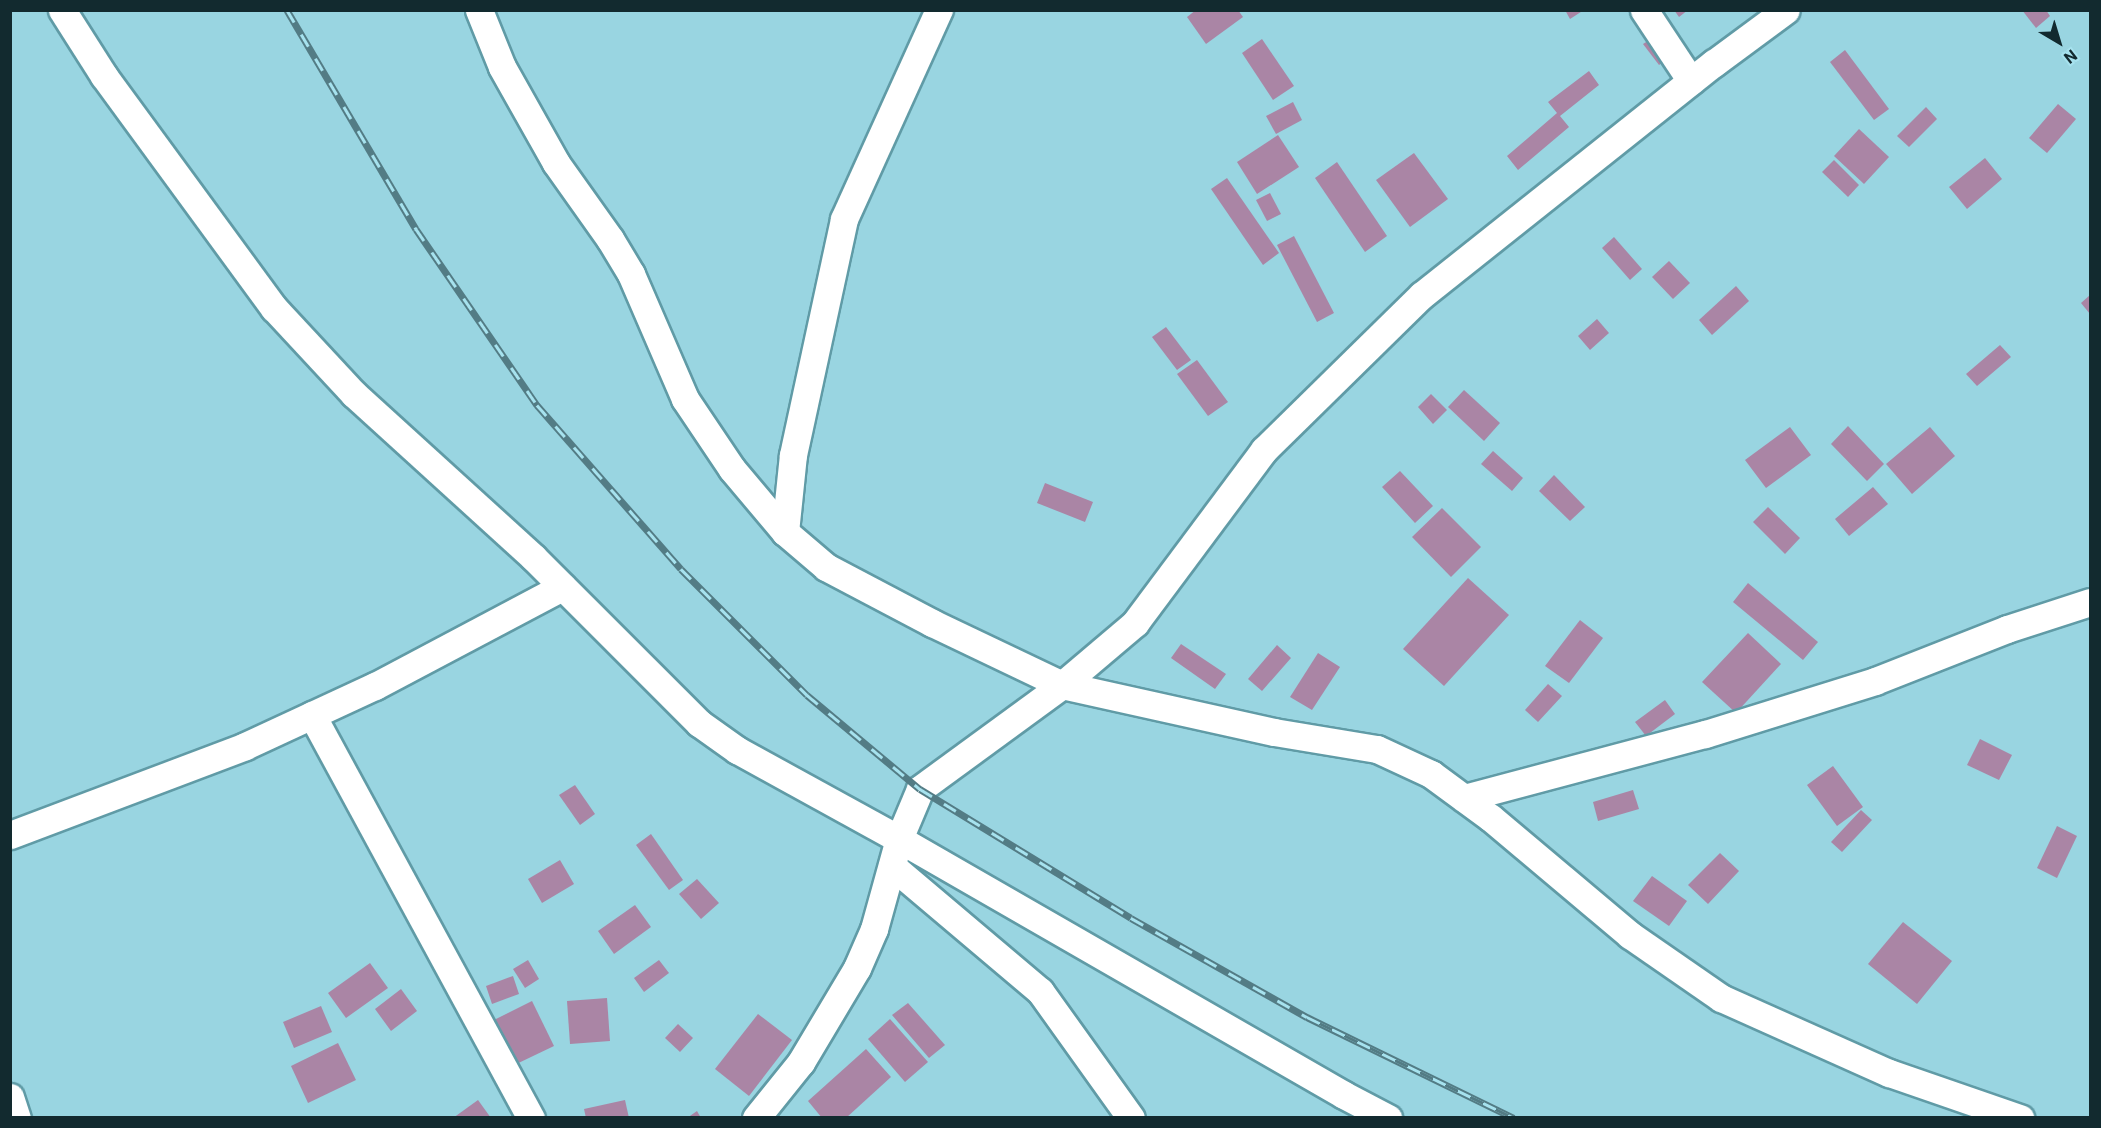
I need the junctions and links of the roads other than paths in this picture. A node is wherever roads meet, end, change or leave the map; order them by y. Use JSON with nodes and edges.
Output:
{"nodes":[{"id":1,"x":62,"y":10,"type":"edge"},
{"id":2,"x":479,"y":10,"type":"edge"},
{"id":3,"x":939,"y":10,"type":"edge"},
{"id":4,"x":1644,"y":10,"type":"edge"},
{"id":5,"x":1786,"y":10,"type":"edge"},
{"id":6,"x":1691,"y":81,"type":"junction"},
{"id":7,"x":784,"y":532,"type":"junction"},
{"id":8,"x":562,"y":587,"type":"junction"},
{"id":9,"x":2091,"y":602,"type":"edge"},
{"id":10,"x":1062,"y":685,"type":"junction"},
{"id":11,"x":312,"y":715,"type":"junction"},
{"id":12,"x":1464,"y":798,"type":"junction"},
{"id":13,"x":10,"y":835,"type":"edge"},
{"id":14,"x":898,"y":839,"type":"junction"},
{"id":15,"x":892,"y":866,"type":"junction"},
{"id":16,"x":10,"y":1097,"type":"edge"},
{"id":17,"x":17,"y":1118,"type":"edge"},
{"id":18,"x":531,"y":1118,"type":"edge"},
{"id":19,"x":756,"y":1118,"type":"edge"},
{"id":20,"x":1131,"y":1118,"type":"edge"},
{"id":21,"x":1388,"y":1118,"type":"edge"},
{"id":22,"x":2020,"y":1118,"type":"edge"}],
"edges":[{"from":1,"to":8,"type":"street"},
{"from":2,"to":7,"type":"street"},
{"from":3,"to":7,"type":"street"},
{"from":4,"to":6,"type":"street"},
{"from":5,"to":6,"type":"street"},
{"from":6,"to":10,"type":"street"},
{"from":7,"to":10,"type":"street"},
{"from":8,"to":11,"type":"street"},
{"from":8,"to":14,"type":"street"},
{"from":9,"to":12,"type":"street"},
{"from":10,"to":12,"type":"street"},
{"from":10,"to":14,"type":"street"},
{"from":11,"to":13,"type":"street"},
{"from":11,"to":18,"type":"street"},
{"from":12,"to":22,"type":"street"},
{"from":14,"to":15,"type":"street"},
{"from":14,"to":21,"type":"street"},
{"from":15,"to":19,"type":"street"},
{"from":15,"to":20,"type":"street"},
{"from":16,"to":17,"type":"street"}]}
